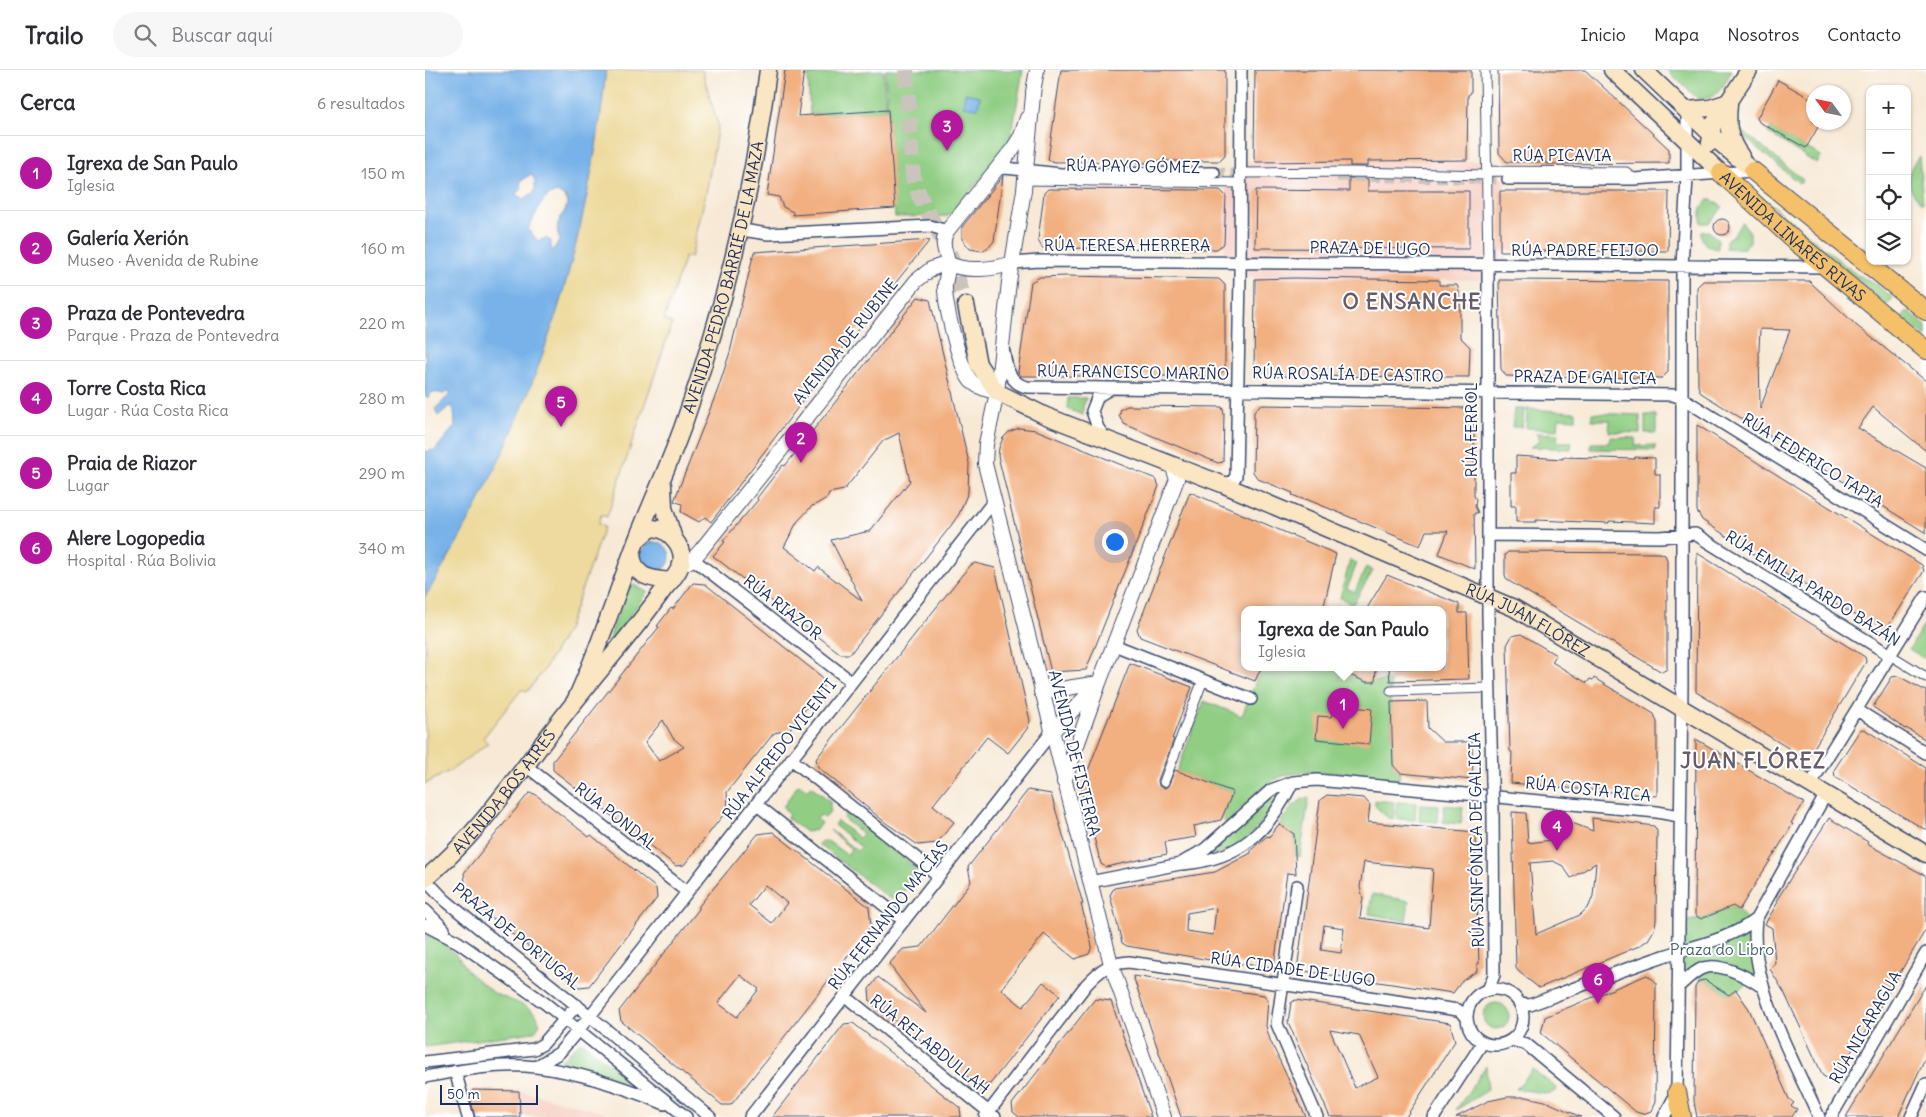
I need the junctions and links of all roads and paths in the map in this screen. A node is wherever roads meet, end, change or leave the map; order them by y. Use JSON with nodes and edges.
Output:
{"nodes":[{"id":1,"x":768,"y":70,"type":"edge"},
{"id":2,"x":1037,"y":70,"type":"edge"},
{"id":3,"x":1241,"y":70,"type":"edge"},
{"id":4,"x":1485,"y":70,"type":"edge"},
{"id":5,"x":1612,"y":70,"type":"edge"},
{"id":6,"x":1644,"y":70,"type":"edge"},
{"id":7,"x":1749,"y":70,"type":"edge"},
{"id":8,"x":1034,"y":85,"type":"junction"},
{"id":9,"x":1729,"y":102,"type":"junction"},
{"id":10,"x":1687,"y":110,"type":"junction"},
{"id":11,"x":1711,"y":134,"type":"junction"},
{"id":12,"x":1687,"y":141,"type":"junction"},
{"id":13,"x":996,"y":170,"type":"junction"},
{"id":14,"x":1029,"y":171,"type":"junction"},
{"id":15,"x":1753,"y":171,"type":"junction"},
{"id":16,"x":1214,"y":173,"type":"tunnel mouth"},
{"id":17,"x":1487,"y":173,"type":"junction"},
{"id":18,"x":1721,"y":173,"type":"junction"},
{"id":19,"x":1687,"y":177,"type":"junction"},
{"id":20,"x":1240,"y":178,"type":"junction"},
{"id":21,"x":1508,"y":179,"type":"tunnel mouth"},
{"id":22,"x":1634,"y":179,"type":"junction"},
{"id":23,"x":742,"y":230,"type":"junction"},
{"id":24,"x":947,"y":230,"type":"junction"},
{"id":25,"x":948,"y":263,"type":"junction"},
{"id":26,"x":1013,"y":263,"type":"junction"},
{"id":27,"x":1241,"y":263,"type":"junction"},
{"id":28,"x":1488,"y":266,"type":"junction"},
{"id":29,"x":1681,"y":266,"type":"junction"},
{"id":30,"x":1825,"y":267,"type":"junction"},
{"id":31,"x":966,"y":305,"type":"tunnel mouth"},
{"id":32,"x":1926,"y":311,"type":"edge"},
{"id":33,"x":1002,"y":338,"type":"junction"},
{"id":34,"x":1926,"y":350,"type":"edge"},
{"id":35,"x":1110,"y":389,"type":"junction"},
{"id":36,"x":1238,"y":389,"type":"junction"},
{"id":37,"x":997,"y":392,"type":"junction"},
{"id":38,"x":1487,"y":392,"type":"junction"},
{"id":39,"x":1682,"y":398,"type":"junction"},
{"id":40,"x":1105,"y":438,"type":"junction"},
{"id":41,"x":1166,"y":462,"type":"junction"},
{"id":42,"x":663,"y":480,"type":"junction"},
{"id":43,"x":1222,"y":484,"type":"junction"},
{"id":44,"x":993,"y":502,"type":"junction"},
{"id":45,"x":1681,"y":534,"type":"junction"},
{"id":46,"x":1488,"y":537,"type":"junction"},
{"id":47,"x":674,"y":538,"type":"junction"},
{"id":48,"x":634,"y":547,"type":"junction"},
{"id":49,"x":1926,"y":550,"type":"edge"},
{"id":50,"x":687,"y":562,"type":"junction"},
{"id":51,"x":671,"y":581,"type":"junction"},
{"id":52,"x":1488,"y":595,"type":"junction"},
{"id":53,"x":1926,"y":597,"type":"edge"},
{"id":54,"x":1114,"y":645,"type":"junction"},
{"id":55,"x":1890,"y":655,"type":"junction"},
{"id":56,"x":1926,"y":677,"type":"edge"},
{"id":57,"x":1203,"y":680,"type":"junction"},
{"id":58,"x":852,"y":682,"type":"junction"},
{"id":59,"x":1099,"y":683,"type":"junction"},
{"id":60,"x":1489,"y":688,"type":"junction"},
{"id":61,"x":1391,"y":691,"type":"dead end"},
{"id":62,"x":1041,"y":692,"type":"junction"},
{"id":63,"x":1251,"y":699,"type":"dead end"},
{"id":64,"x":575,"y":701,"type":"junction"},
{"id":65,"x":1681,"y":707,"type":"junction"},
{"id":66,"x":1857,"y":710,"type":"junction"},
{"id":67,"x":1051,"y":733,"type":"junction"},
{"id":68,"x":1926,"y":753,"type":"edge"},
{"id":69,"x":791,"y":759,"type":"junction"},
{"id":70,"x":525,"y":766,"type":"junction"},
{"id":71,"x":1064,"y":782,"type":"junction"},
{"id":72,"x":1164,"y":782,"type":"dead end"},
{"id":73,"x":1293,"y":782,"type":"junction"},
{"id":74,"x":1811,"y":785,"type":"junction"},
{"id":75,"x":1826,"y":794,"type":"junction"},
{"id":76,"x":756,"y":804,"type":"junction"},
{"id":77,"x":1679,"y":816,"type":"junction"},
{"id":78,"x":1926,"y":854,"type":"edge"},
{"id":79,"x":1180,"y":864,"type":"junction"},
{"id":80,"x":939,"y":876,"type":"junction"},
{"id":81,"x":425,"y":879,"type":"edge"},
{"id":82,"x":1090,"y":882,"type":"junction"},
{"id":83,"x":1297,"y":886,"type":"dead end"},
{"id":84,"x":687,"y":892,"type":"junction"},
{"id":85,"x":425,"y":910,"type":"edge"},
{"id":86,"x":1756,"y":918,"type":"junction"},
{"id":87,"x":904,"y":921,"type":"junction"},
{"id":88,"x":425,"y":925,"type":"edge"},
{"id":89,"x":458,"y":942,"type":"junction"},
{"id":90,"x":1678,"y":951,"type":"junction"},
{"id":91,"x":1926,"y":953,"type":"edge"},
{"id":92,"x":1111,"y":964,"type":"junction"},
{"id":93,"x":1283,"y":984,"type":"junction"},
{"id":94,"x":1761,"y":986,"type":"junction"},
{"id":95,"x":1678,"y":987,"type":"junction"},
{"id":96,"x":1488,"y":990,"type":"junction"},
{"id":97,"x":845,"y":996,"type":"junction"},
{"id":98,"x":1520,"y":1004,"type":"junction"},
{"id":99,"x":577,"y":1005,"type":"junction"},
{"id":100,"x":590,"y":1016,"type":"junction"},
{"id":101,"x":1467,"y":1016,"type":"junction"},
{"id":102,"x":566,"y":1020,"type":"junction"},
{"id":103,"x":578,"y":1030,"type":"junction"},
{"id":104,"x":1511,"y":1040,"type":"junction"},
{"id":105,"x":1483,"y":1042,"type":"junction"},
{"id":106,"x":425,"y":1062,"type":"edge"},
{"id":107,"x":535,"y":1067,"type":"junction"},
{"id":108,"x":455,"y":1071,"type":"junction"},
{"id":109,"x":425,"y":1077,"type":"edge"},
{"id":110,"x":1926,"y":1084,"type":"edge"},
{"id":111,"x":1677,"y":1092,"type":"junction"},
{"id":112,"x":675,"y":1108,"type":"junction"},
{"id":113,"x":990,"y":1115,"type":"edge"},
{"id":114,"x":469,"y":1117,"type":"edge"},
{"id":115,"x":686,"y":1117,"type":"edge"},
{"id":116,"x":710,"y":1117,"type":"edge"},
{"id":117,"x":750,"y":1117,"type":"edge"},
{"id":118,"x":1163,"y":1117,"type":"edge"},
{"id":119,"x":1317,"y":1117,"type":"edge"},
{"id":120,"x":1434,"y":1117,"type":"edge"},
{"id":121,"x":1615,"y":1117,"type":"edge"},
{"id":122,"x":1665,"y":1117,"type":"edge"},
{"id":123,"x":1682,"y":1117,"type":"edge"},
{"id":124,"x":1819,"y":1117,"type":"edge"},
{"id":125,"x":1831,"y":1117,"type":"edge"},
{"id":126,"x":1911,"y":1117,"type":"edge"}],
"edges":[{"from":1,"to":23,"type":"main road","name":"AVENIDA PEDRO BARRIÉ DE LA MAZA"},
{"from":2,"to":8,"type":"street"},
{"from":3,"to":20,"type":"street"},
{"from":4,"to":17,"type":"street"},
{"from":5,"to":12,"type":"main road"},
{"from":6,"to":10,"type":"main road"},
{"from":7,"to":9,"type":"main road"},
{"from":8,"to":13,"type":"street"},
{"from":8,"to":14,"type":"street","name":"AVENIDA DE FISTERRA"},
{"from":9,"to":10,"type":"main road"},
{"from":9,"to":11,"type":"main road"},
{"from":9,"to":15,"type":"main road"},
{"from":10,"to":11,"type":"main road"},
{"from":10,"to":12,"type":"street"},
{"from":11,"to":15,"type":"main road"},
{"from":11,"to":18,"type":"main road","name":"AVENIDA LINARES RIVAS"},
{"from":12,"to":18,"type":"main road"},
{"from":12,"to":19,"type":"street"},
{"from":13,"to":14,"type":"street"},
{"from":13,"to":24,"type":"street"},
{"from":14,"to":16,"type":"street","name":"RÚA PAYO GÓMEZ"},
{"from":14,"to":20,"type":"street","name":"RÚA PAYO GÓMEZ"},
{"from":14,"to":26,"type":"street","name":"AVENIDA DE FISTERRA"},
{"from":15,"to":18,"type":"street","name":"RÚA PICAVIA"},
{"from":15,"to":32,"type":"main road","name":"AVENIDA LINARES RIVAS"},
{"from":17,"to":20,"type":"street"},
{"from":17,"to":22,"type":"street","name":"RÚA PICAVIA"},
{"from":17,"to":28,"type":"street"},
{"from":18,"to":19,"type":"street","name":"RÚA PICAVIA"},
{"from":18,"to":30,"type":"main road","name":"AVENIDA LINARES RIVAS"},
{"from":19,"to":22,"type":"street","name":"RÚA PICAVIA"},
{"from":19,"to":29,"type":"street"},
{"from":20,"to":27,"type":"street"},
{"from":21,"to":22,"type":"street"},
{"from":23,"to":24,"type":"street"},
{"from":23,"to":42,"type":"main road","name":"AVENIDA PEDRO BARRIÉ DE LA MAZA"},
{"from":24,"to":25,"type":"street"},
{"from":25,"to":26,"type":"street"},
{"from":25,"to":37,"type":"street"},
{"from":25,"to":50,"type":"street","name":"AVENIDA DE RUBINE"},
{"from":26,"to":27,"type":"street","name":"RÚA TERESA HERRERA"},
{"from":26,"to":33,"type":"street","name":"AVENIDA DE FISTERRA"},
{"from":27,"to":28,"type":"street","name":"PRAZA DE LUGO"},
{"from":27,"to":36,"type":"street"},
{"from":28,"to":29,"type":"street","name":"RÚA PADRE FEIJOO"},
{"from":28,"to":38,"type":"street","name":"RÚA FERROL"},
{"from":29,"to":30,"type":"street","name":"RÚA PADRE FEIJOO"},
{"from":29,"to":39,"type":"street"},
{"from":30,"to":34,"type":"main road","name":"AVENIDA LINARES RIVAS"},
{"from":31,"to":37,"type":"main road"},
{"from":33,"to":35,"type":"street","name":"RÚA FRANCISCO MARIÑO"},
{"from":33,"to":37,"type":"street","name":"AVENIDA DE FISTERRA"},
{"from":35,"to":36,"type":"street","name":"RÚA FRANCISCO MARIÑO"},
{"from":35,"to":40,"type":"street"},
{"from":36,"to":38,"type":"street","name":"RÚA ROSALÍA DE CASTRO"},
{"from":36,"to":43,"type":"street"},
{"from":37,"to":40,"type":"main road","name":"RÚA JUAN FLÓREZ"},
{"from":37,"to":44,"type":"street","name":"AVENIDA DE FISTERRA"},
{"from":38,"to":39,"type":"street","name":"PRAZA DE GALICIA"},
{"from":38,"to":46,"type":"street","name":"RÚA FERROL"},
{"from":39,"to":45,"type":"street"},
{"from":39,"to":49,"type":"street","name":"RÚA FEDERICO TAPIA"},
{"from":40,"to":41,"type":"main road","name":"RÚA JUAN FLÓREZ"},
{"from":41,"to":43,"type":"main road","name":"RÚA JUAN FLÓREZ"},
{"from":41,"to":54,"type":"street"},
{"from":42,"to":47,"type":"main road","name":"AVENIDA PEDRO BARRIÉ DE LA MAZA"},
{"from":42,"to":48,"type":"main road","name":"AVENIDA PEDRO BARRIÉ DE LA MAZA"},
{"from":43,"to":52,"type":"main road","name":"RÚA JUAN FLÓREZ"},
{"from":44,"to":58,"type":"street","name":"RÚA ALFREDO VICENTI"},
{"from":44,"to":62,"type":"street","name":"AVENIDA DE FISTERRA"},
{"from":45,"to":46,"type":"street","name":"RÚA EMILIA PARDO BAZÁN"},
{"from":45,"to":55,"type":"street","name":"RÚA EMILIA PARDO BAZÁN"},
{"from":45,"to":65,"type":"street"},
{"from":46,"to":52,"type":"street","name":"RÚA FERROL"},
{"from":47,"to":48,"type":"main road"},
{"from":47,"to":50,"type":"main road"},
{"from":48,"to":51,"type":"main road"},
{"from":48,"to":64,"type":"main road","name":"AVENIDA BOS AIRES"},
{"from":50,"to":51,"type":"main road","name":"AVENIDA BOS AIRES"},
{"from":50,"to":58,"type":"street","name":"RÚA RIAZOR"},
{"from":51,"to":64,"type":"main road","name":"AVENIDA BOS AIRES"},
{"from":52,"to":60,"type":"street","name":"RÚA SINFÓNICA DE GALICIA"},
{"from":52,"to":65,"type":"main road","name":"RÚA JUAN FLÓREZ"},
{"from":53,"to":55,"type":"street"},
{"from":54,"to":57,"type":"street"},
{"from":54,"to":59,"type":"street"},
{"from":55,"to":56,"type":"street","name":"RÚA EMILIA PARDO BAZÁN"},
{"from":55,"to":66,"type":"street"},
{"from":57,"to":63,"type":"street"},
{"from":57,"to":72,"type":"street"},
{"from":58,"to":69,"type":"street","name":"RÚA ALFREDO VICENTI"},
{"from":59,"to":62,"type":"street"},
{"from":59,"to":67,"type":"street"},
{"from":59,"to":71,"type":"street"},
{"from":60,"to":61,"type":"street"},
{"from":60,"to":96,"type":"street","name":"RÚA SINFÓNICA DE GALICIA","bridge":true},
{"from":62,"to":67,"type":"street","name":"AVENIDA DE FISTERRA"},
{"from":64,"to":70,"type":"main road","name":"AVENIDA BOS AIRES"},
{"from":65,"to":74,"type":"main road","name":"RÚA JUAN FLÓREZ"},
{"from":65,"to":77,"type":"street"},
{"from":66,"to":68,"type":"street"},
{"from":66,"to":74,"type":"street"},
{"from":67,"to":71,"type":"street","name":"AVENIDA DE FISTERRA"},
{"from":67,"to":80,"type":"street","name":"RÚA FERNANDO MACÍAS"},
{"from":69,"to":76,"type":"street","name":"RÚA ALFREDO VICENTI"},
{"from":69,"to":80,"type":"street"},
{"from":70,"to":81,"type":"main road","name":"AVENIDA BOS AIRES"},
{"from":70,"to":84,"type":"street","name":"RÚA PONDAL"},
{"from":71,"to":82,"type":"street","name":"AVENIDA DE FISTERRA"},
{"from":73,"to":77,"type":"street","name":"RÚA COSTA RICA"},
{"from":73,"to":79,"type":"street","name":"RÚA COSTA RICA"},
{"from":73,"to":79,"type":"street"},
{"from":74,"to":75,"type":"main road","name":"RÚA JUAN FLÓREZ"},
{"from":75,"to":78,"type":"main road","name":"RÚA JUAN FLÓREZ"},
{"from":75,"to":86,"type":"street"},
{"from":76,"to":84,"type":"street","name":"RÚA ALFREDO VICENTI"},
{"from":76,"to":87,"type":"street"},
{"from":77,"to":90,"type":"street"},
{"from":79,"to":82,"type":"street"},
{"from":80,"to":87,"type":"street","name":"RÚA FERNANDO MACÍAS"},
{"from":81,"to":99,"type":"street","name":"PRAZA DE PORTUGAL"},
{"from":82,"to":92,"type":"street","name":"AVENIDA DE FISTERRA"},
{"from":83,"to":93,"type":"street"},
{"from":84,"to":100,"type":"street","name":"RÚA ALFREDO VICENTI"},
{"from":85,"to":89,"type":"street"},
{"from":86,"to":90,"type":"street"},
{"from":86,"to":94,"type":"street"},
{"from":87,"to":97,"type":"street","name":"RÚA FERNANDO MACÍAS"},
{"from":88,"to":89,"type":"street"},
{"from":89,"to":102,"type":"street"},
{"from":90,"to":95,"type":"street"},
{"from":90,"to":98,"type":"street"},
{"from":91,"to":125,"type":"street","name":"RÚA NICARAGUA"},
{"from":92,"to":93,"type":"street","name":"RÚA CIDADE DE LUGO"},
{"from":92,"to":113,"type":"street"},
{"from":92,"to":118,"type":"street","name":"AVENIDA DE FISTERRA"},
{"from":93,"to":101,"type":"street","name":"RÚA CIDADE DE LUGO"},
{"from":93,"to":119,"type":"street"},
{"from":94,"to":95,"type":"street"},
{"from":94,"to":124,"type":"street"},
{"from":95,"to":111,"type":"street"},
{"from":96,"to":98,"type":"street"},
{"from":96,"to":101,"type":"street"},
{"from":97,"to":113,"type":"street","name":"RÚA REI ABDULLAH"},
{"from":97,"to":117,"type":"street","name":"RÚA FERNANDO MACÍAS"},
{"from":98,"to":104,"type":"street"},
{"from":99,"to":100,"type":"street","name":"PRAZA DE PORTUGAL"},
{"from":99,"to":102,"type":"street"},
{"from":100,"to":103,"type":"street","name":"RÚA ALFREDO VICENTI"},
{"from":100,"to":116,"type":"street","name":"PRAZA DE PORTUGAL"},
{"from":101,"to":105,"type":"street"},
{"from":102,"to":103,"type":"street"},
{"from":102,"to":106,"type":"street"},
{"from":103,"to":107,"type":"street","name":"RÚA ALFREDO VICENTI"},
{"from":103,"to":112,"type":"street"},
{"from":104,"to":105,"type":"street"},
{"from":104,"to":121,"type":"street"},
{"from":105,"to":120,"type":"street"},
{"from":107,"to":108,"type":"street"},
{"from":107,"to":112,"type":"street"},
{"from":108,"to":109,"type":"street"},
{"from":108,"to":114,"type":"street"},
{"from":110,"to":126,"type":"street"},
{"from":111,"to":122,"type":"street"},
{"from":111,"to":123,"type":"main road"},
{"from":112,"to":115,"type":"street"}]}
